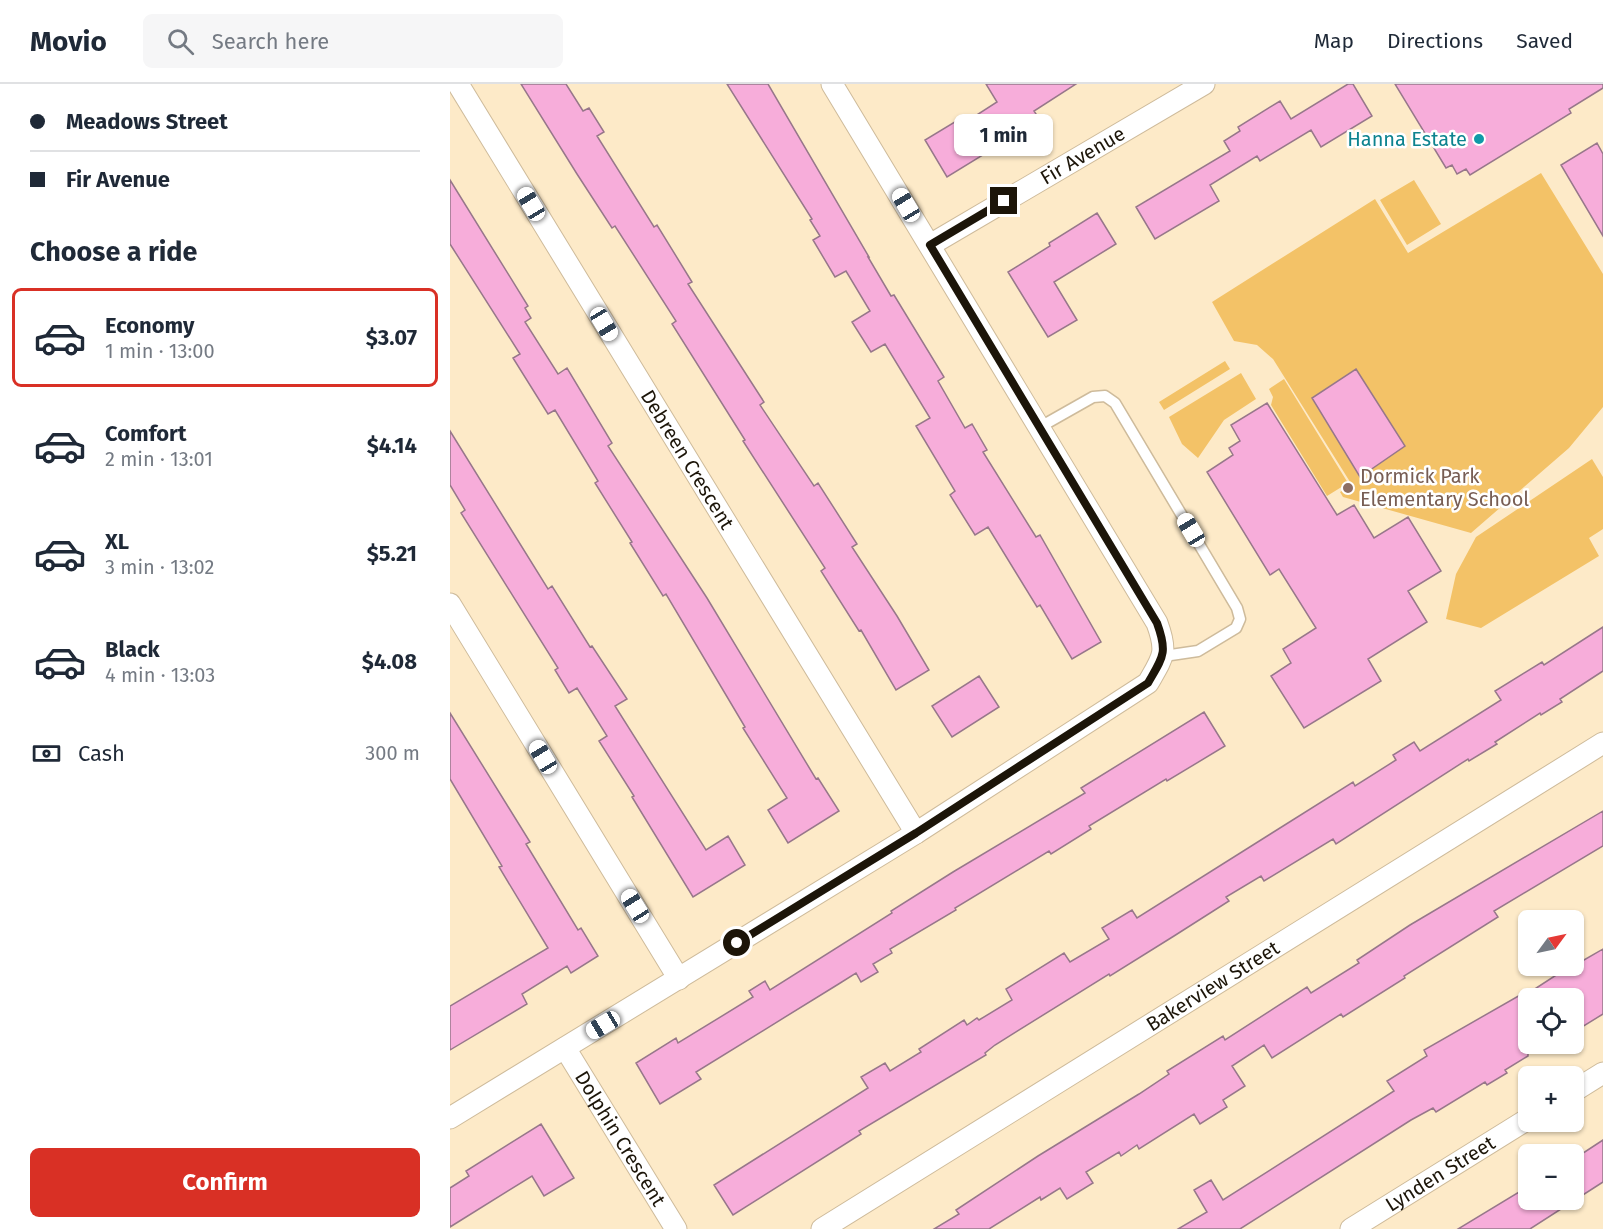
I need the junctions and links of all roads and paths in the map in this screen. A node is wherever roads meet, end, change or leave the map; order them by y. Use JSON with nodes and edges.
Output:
{"nodes":[{"id":1,"x":458,"y":84,"type":"edge"},
{"id":2,"x":832,"y":84,"type":"edge"},
{"id":3,"x":1204,"y":84,"type":"edge"},
{"id":4,"x":930,"y":245,"type":"junction"},
{"id":5,"x":1040,"y":427,"type":"junction"},
{"id":6,"x":450,"y":604,"type":"edge"},
{"id":7,"x":1164,"y":656,"type":"junction"},
{"id":8,"x":1603,"y":743,"type":"edge"},
{"id":9,"x":916,"y":833,"type":"junction"},
{"id":10,"x":680,"y":979,"type":"junction"},
{"id":11,"x":565,"y":1048,"type":"junction"},
{"id":12,"x":1603,"y":1073,"type":"edge"},
{"id":13,"x":1584,"y":1085,"type":"edge"},
{"id":14,"x":450,"y":1118,"type":"edge"},
{"id":15,"x":1518,"y":1125,"type":"edge"},
{"id":16,"x":676,"y":1229,"type":"edge"},
{"id":17,"x":822,"y":1229,"type":"edge"},
{"id":18,"x":1351,"y":1229,"type":"edge"}],
"edges":[{"from":1,"to":9,"type":"street","name":"Debreen Crescent"},
{"from":2,"to":4,"type":"street"},
{"from":3,"to":4,"type":"street","name":"Fir Avenue"},
{"from":4,"to":5,"type":"street"},
{"from":5,"to":7,"type":"street"},
{"from":5,"to":7,"type":"lane"},
{"from":6,"to":10,"type":"street"},
{"from":7,"to":9,"type":"street"},
{"from":8,"to":17,"type":"street","name":"Bakerview Street"},
{"from":9,"to":10,"type":"street"},
{"from":10,"to":11,"type":"street"},
{"from":11,"to":14,"type":"street"},
{"from":11,"to":16,"type":"street","name":"Dolphin Crescent"},
{"from":12,"to":13,"type":"street"},
{"from":15,"to":18,"type":"street","name":"Lynden Street"}]}
